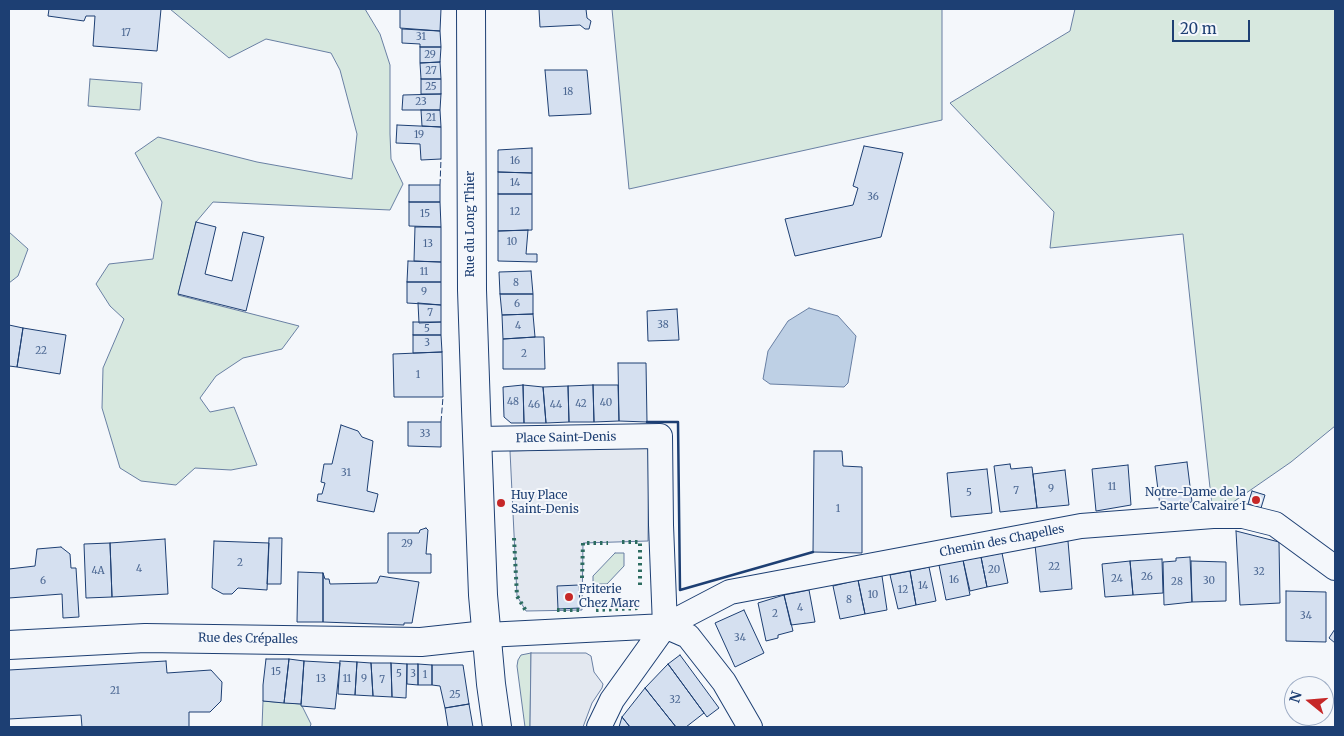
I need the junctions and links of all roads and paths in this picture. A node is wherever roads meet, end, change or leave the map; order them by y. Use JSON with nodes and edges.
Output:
{"nodes":[{"id":1,"x":471,"y":9,"type":"edge"},
{"id":2,"x":477,"y":439,"type":"junction"},
{"id":3,"x":1335,"y":568,"type":"edge"},
{"id":4,"x":665,"y":626,"type":"junction"},
{"id":5,"x":486,"y":635,"type":"junction"},
{"id":6,"x":9,"y":645,"type":"edge"},
{"id":7,"x":498,"y":727,"type":"edge"},
{"id":8,"x":599,"y":727,"type":"edge"},
{"id":9,"x":750,"y":727,"type":"edge"}],
"edges":[{"from":1,"to":2,"type":"main road","name":"Rue du Long Thier"},
{"from":2,"to":4,"type":"street","name":"Place Saint-Denis"},
{"from":2,"to":5,"type":"main road"},
{"from":3,"to":4,"type":"street","name":"Chemin des Chapelles"},
{"from":4,"to":5,"type":"street"},
{"from":4,"to":8,"type":"street"},
{"from":4,"to":9,"type":"street"},
{"from":5,"to":6,"type":"main road","name":"Rue des Crépalles"},
{"from":5,"to":7,"type":"main road"}]}
